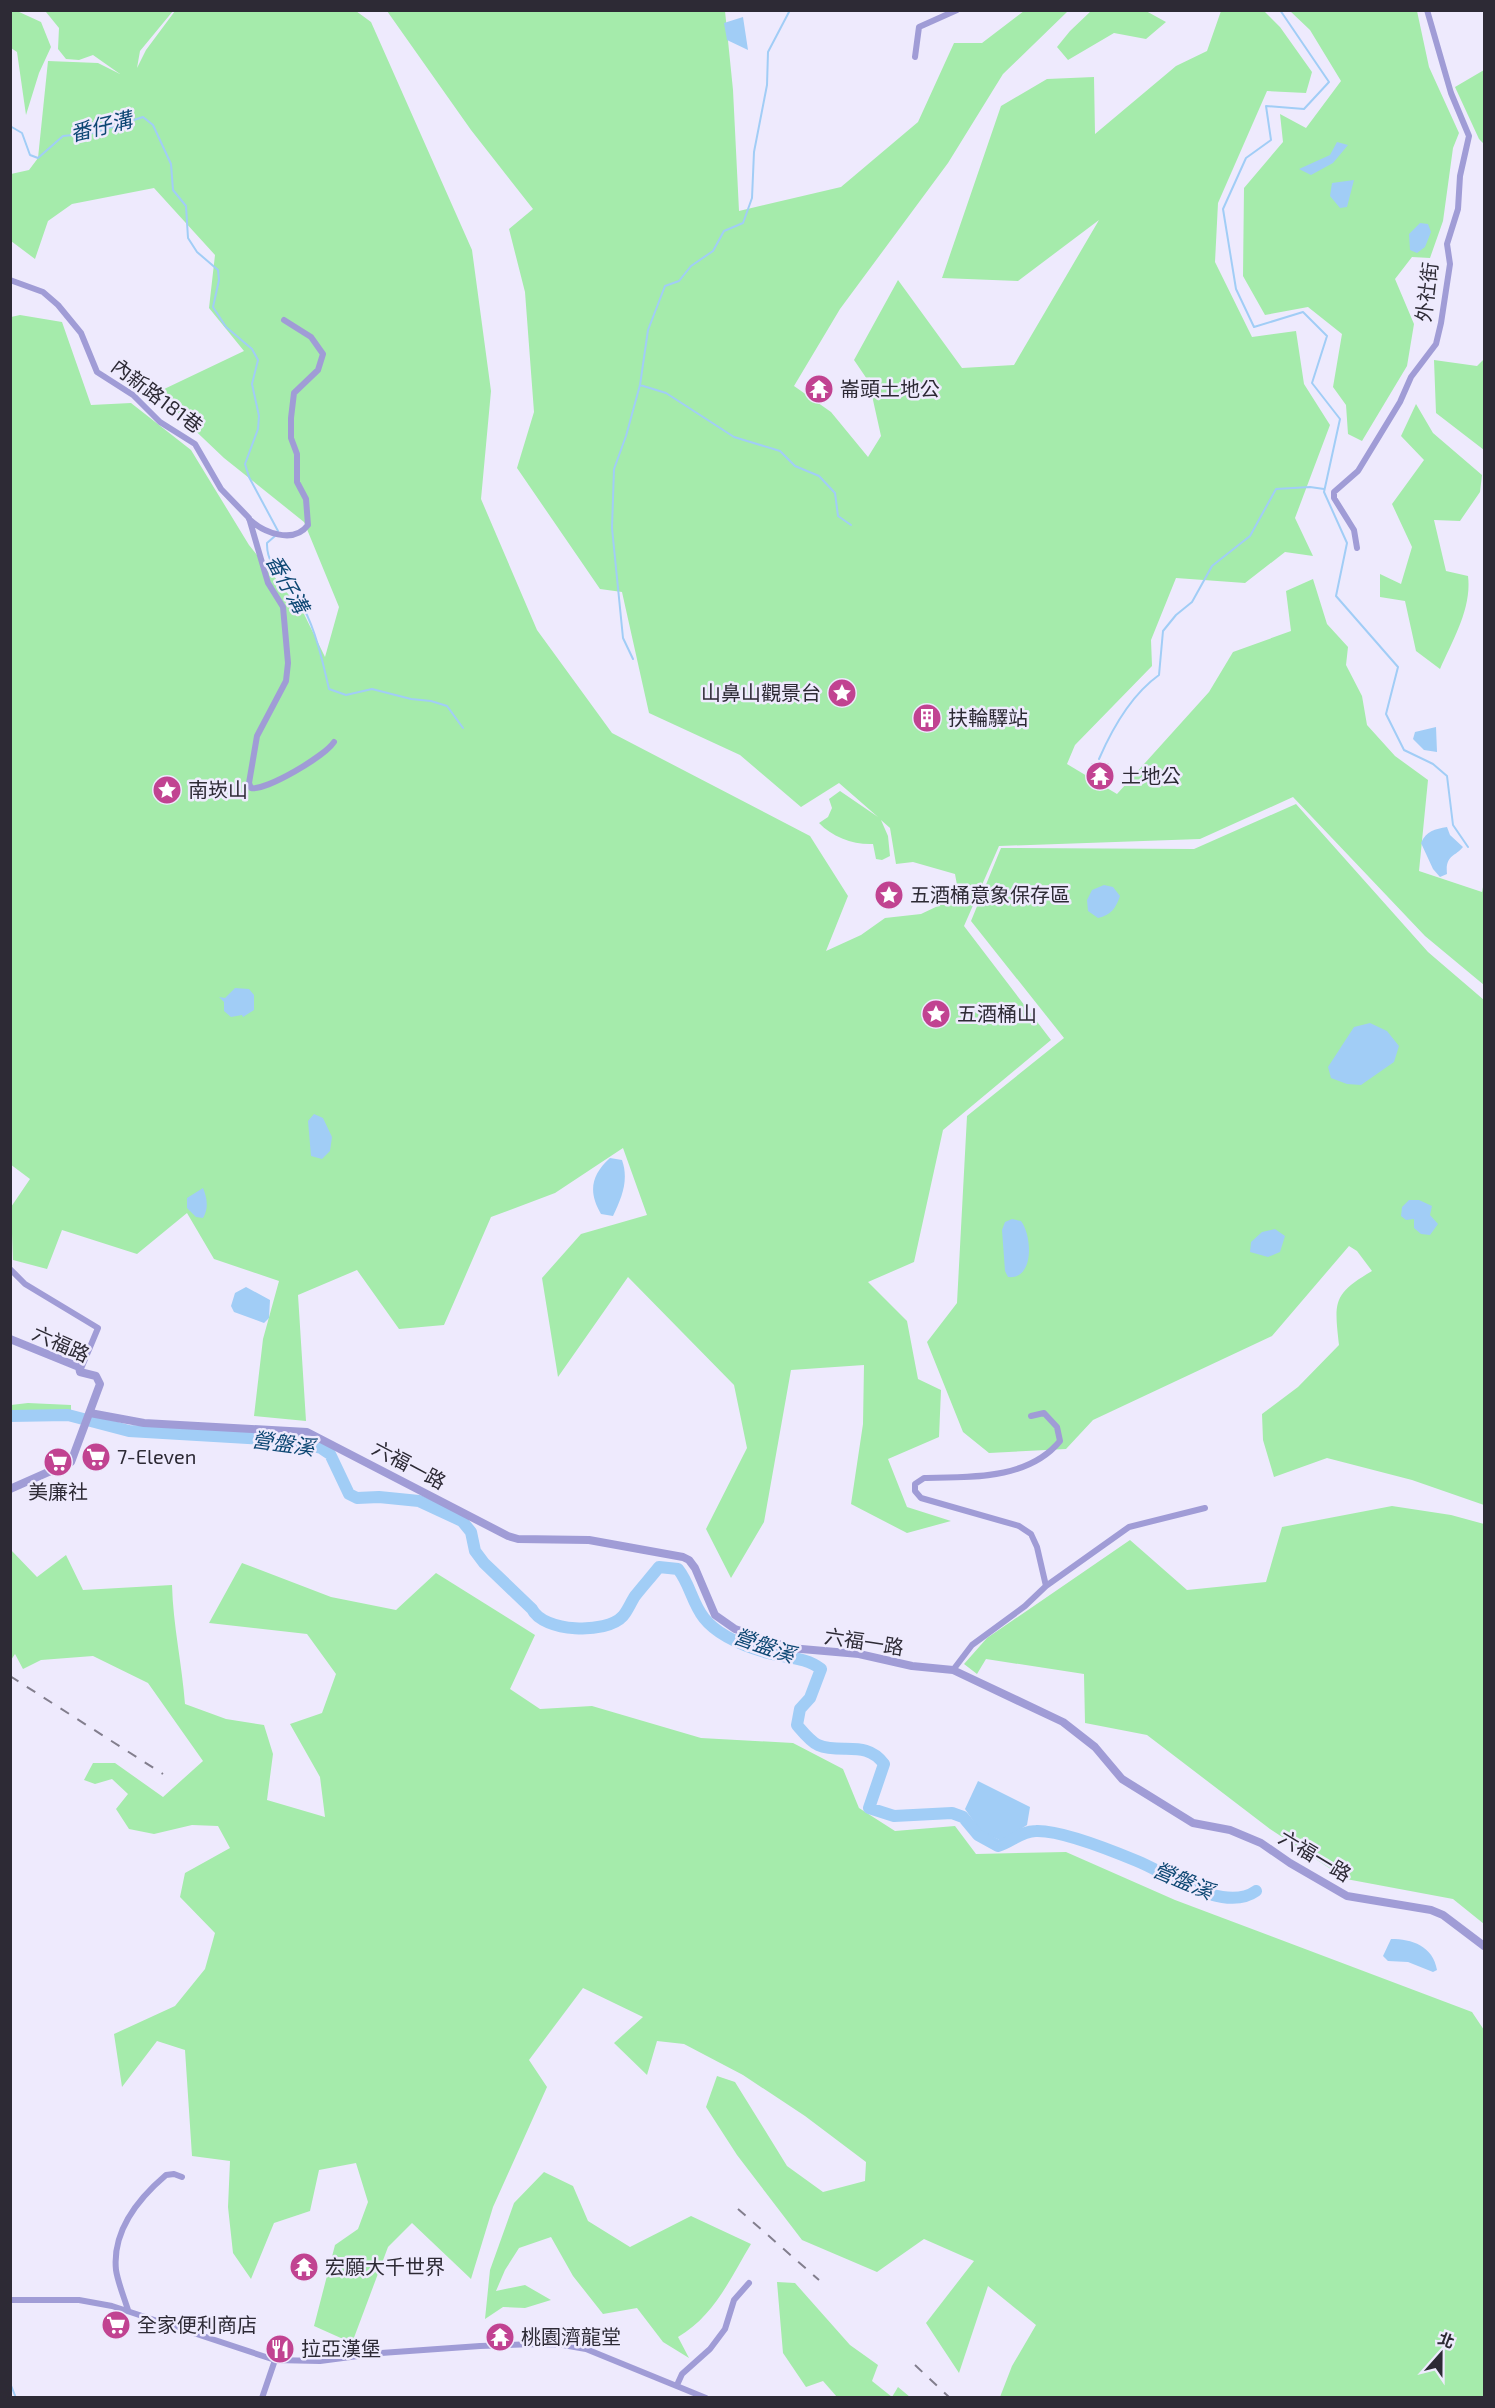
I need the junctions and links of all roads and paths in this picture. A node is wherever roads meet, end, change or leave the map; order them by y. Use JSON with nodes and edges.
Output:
{"nodes":[{"id":1,"x":957,"y":10,"type":"edge"},
{"id":2,"x":1426,"y":10,"type":"edge"},
{"id":3,"x":915,"y":57,"type":"dead end"},
{"id":4,"x":10,"y":280,"type":"edge"},
{"id":5,"x":284,"y":320,"type":"dead end"},
{"id":6,"x":249,"y":518,"type":"junction"},
{"id":7,"x":1357,"y":548,"type":"dead end"},
{"id":8,"x":334,"y":742,"type":"dead end"},
{"id":9,"x":10,"y":1269,"type":"edge"},
{"id":10,"x":10,"y":1339,"type":"edge"},
{"id":11,"x":80,"y":1372,"type":"junction"},
{"id":12,"x":89,"y":1413,"type":"junction"},
{"id":13,"x":1031,"y":1416,"type":"dead end"},
{"id":14,"x":10,"y":1489,"type":"edge"},
{"id":15,"x":1205,"y":1508,"type":"dead end"},
{"id":16,"x":1046,"y":1586,"type":"junction"},
{"id":17,"x":953,"y":1670,"type":"junction"},
{"id":18,"x":1485,"y":1946,"type":"edge"},
{"id":19,"x":182,"y":2177,"type":"dead end"},
{"id":20,"x":749,"y":2283,"type":"dead end"},
{"id":21,"x":10,"y":2300,"type":"edge"},
{"id":22,"x":128,"y":2310,"type":"junction"},
{"id":23,"x":275,"y":2360,"type":"junction"},
{"id":24,"x":677,"y":2385,"type":"junction"},
{"id":25,"x":262,"y":2397,"type":"edge"},
{"id":26,"x":706,"y":2397,"type":"edge"}],
"edges":[{"from":1,"to":3,"type":"street"},
{"from":2,"to":7,"type":"street","name":"外社街"},
{"from":4,"to":6,"type":"street","name":"內新路181巷"},
{"from":5,"to":6,"type":"street"},
{"from":6,"to":8,"type":"street","name":"內新路181巷"},
{"from":9,"to":11,"type":"street"},
{"from":10,"to":11,"type":"street","name":"六福路"},
{"from":11,"to":12,"type":"street","name":"六福路"},
{"from":12,"to":14,"type":"street","name":"六福路"},
{"from":12,"to":17,"type":"street","name":"六福一路"},
{"from":13,"to":16,"type":"street"},
{"from":15,"to":16,"type":"street"},
{"from":16,"to":17,"type":"street"},
{"from":17,"to":18,"type":"street","name":"六福一路"},
{"from":19,"to":22,"type":"street"},
{"from":20,"to":24,"type":"street"},
{"from":21,"to":22,"type":"street"},
{"from":22,"to":23,"type":"street"},
{"from":23,"to":24,"type":"street"},
{"from":23,"to":25,"type":"street"},
{"from":24,"to":26,"type":"street"}]}
